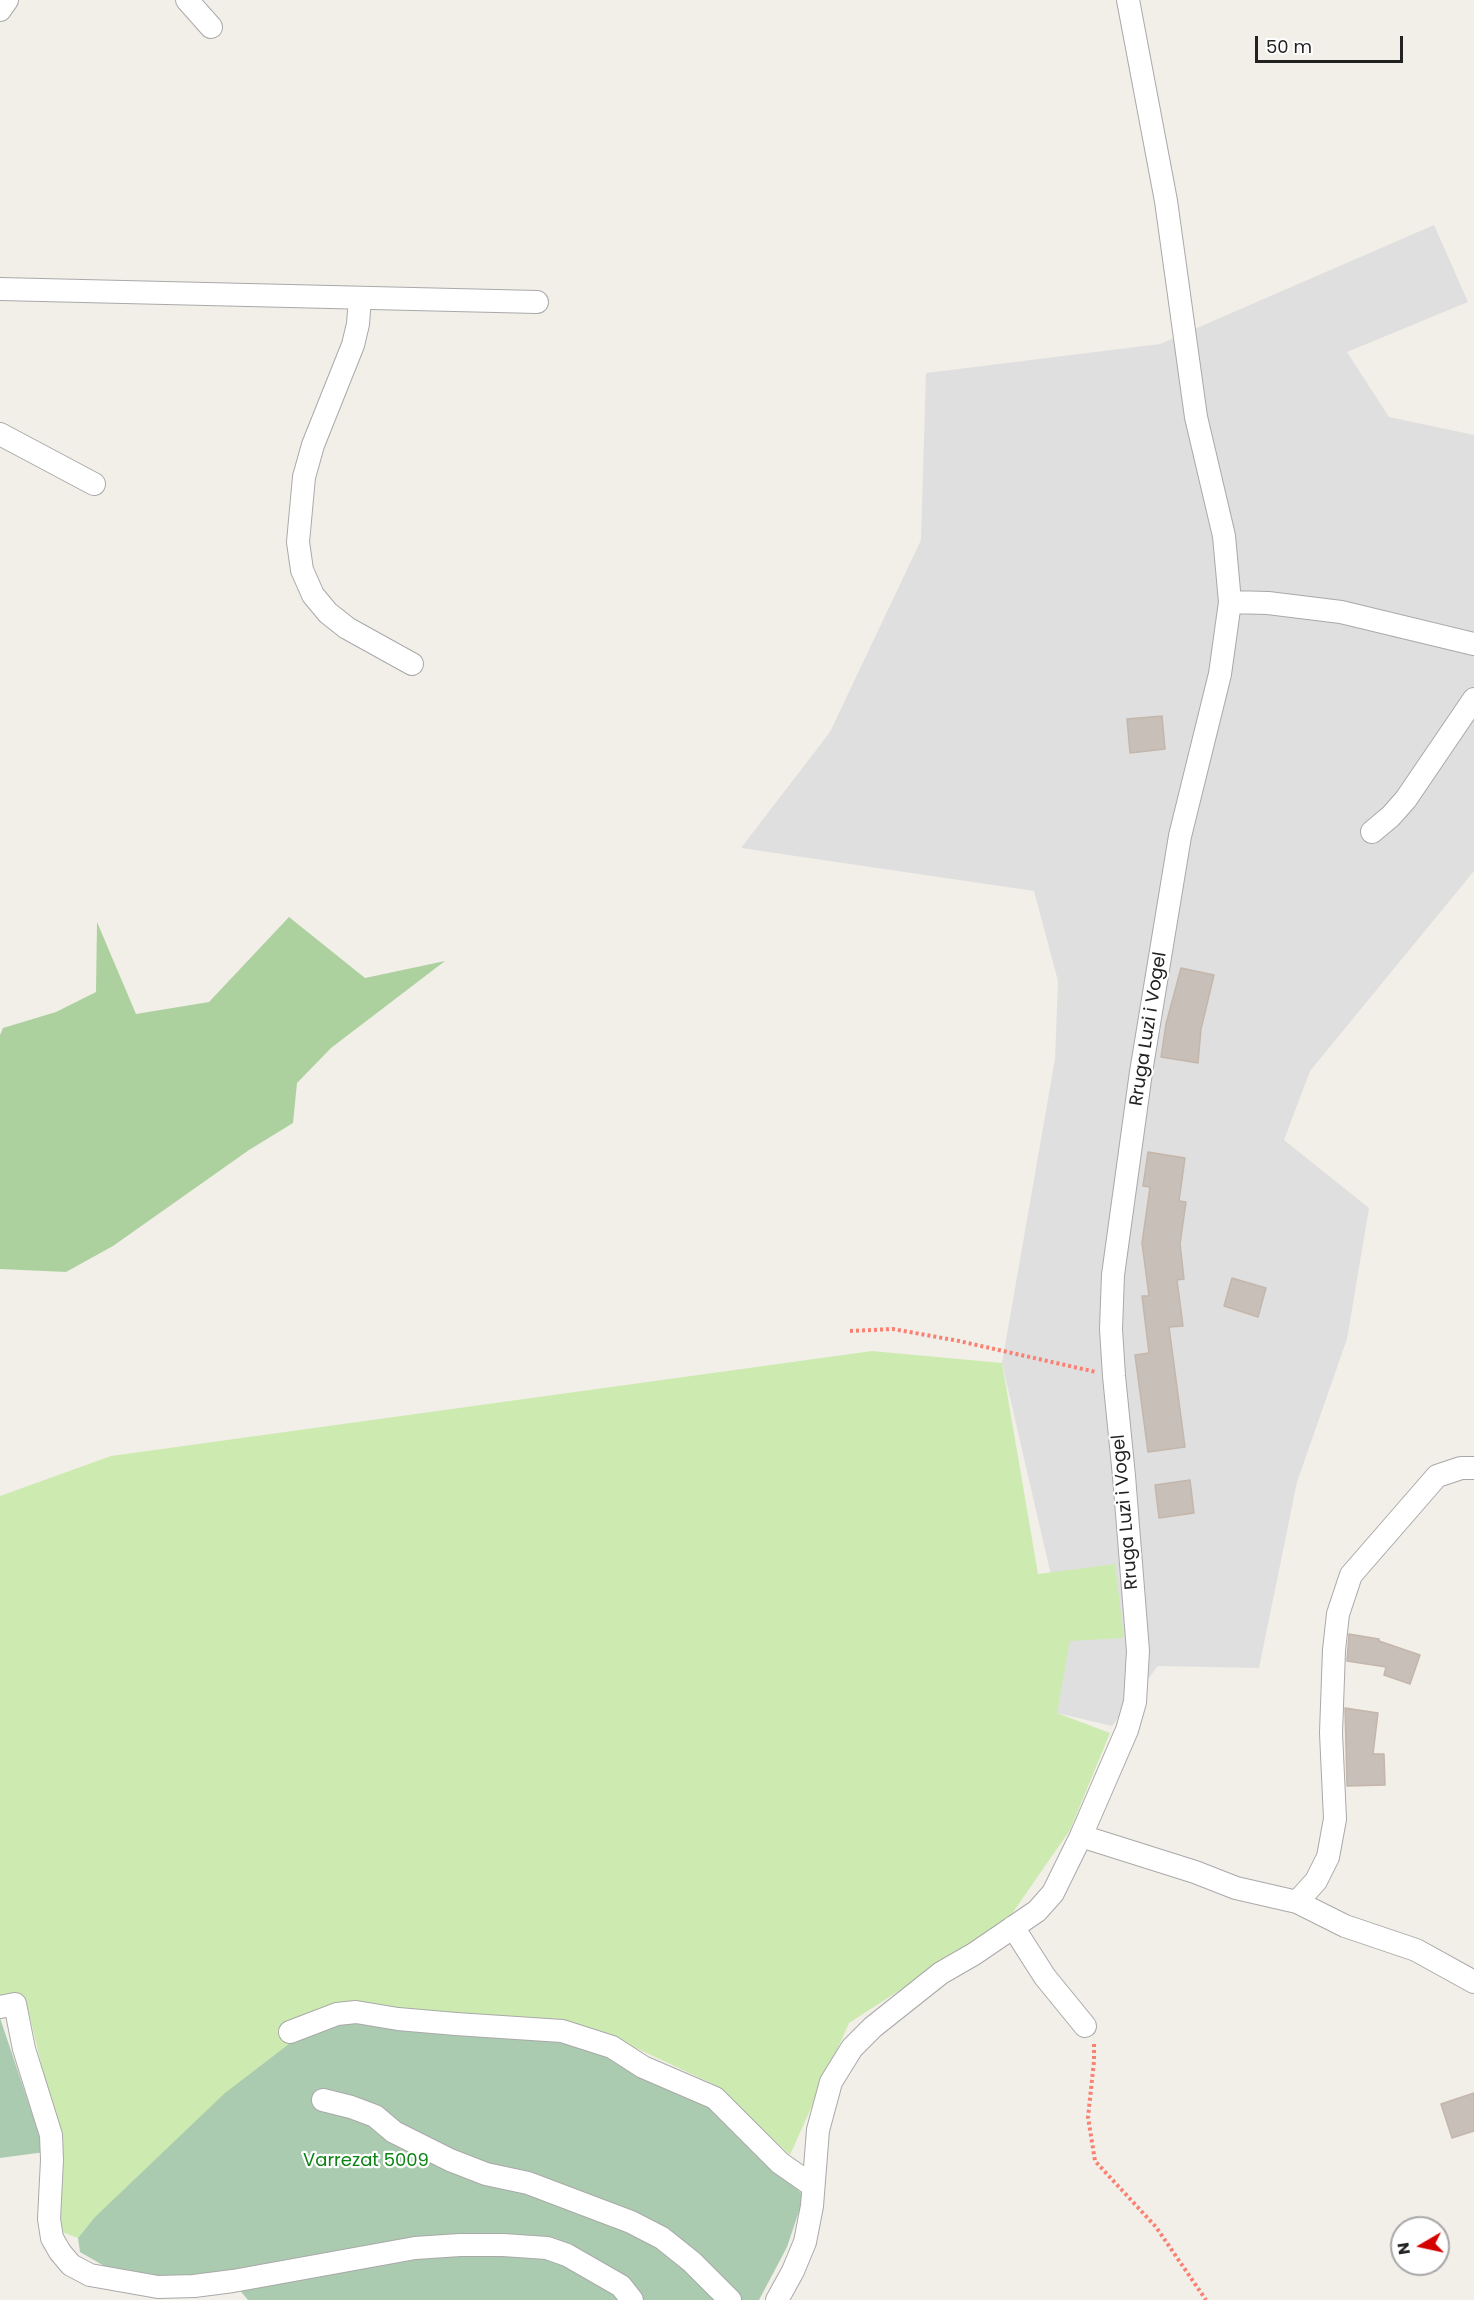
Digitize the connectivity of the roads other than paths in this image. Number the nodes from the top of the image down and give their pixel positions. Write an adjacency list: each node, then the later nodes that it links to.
1 (7, 0): 4 (street)
2 (188, 0): 5 (street)
3 (1128, 0): 11 (street, Rruga Luzi i Vogel)
4 (0, 10)
5 (211, 27)
6 (0, 289): 7 (street)
7 (360, 298): 8 (street); 13 (street)
8 (537, 302)
9 (0, 434): 10 (street)
10 (94, 484)
11 (1230, 602): 12 (street); 17 (street, Rruga Luzi i Vogel)
12 (1474, 644)
13 (412, 664)
14 (1474, 699): 15 (street)
15 (1372, 832)
16 (1474, 1468): 18 (street)
17 (1081, 1836): 18 (street); 19 (street, Rruga Luzi i Vogel)
18 (1297, 1902): 20 (street)
19 (1014, 1927): 22 (street); 25 (street, Rruga Luzi i Vogel)
20 (1474, 1982)
21 (0, 2007): 26 (street)
22 (1085, 2026)
23 (290, 2032): 25 (street)
24 (323, 2100): 27 (street)
25 (813, 2186): 28 (street, Rruga Luzi i Vogel)
26 (632, 2300)
27 (730, 2300)
28 (777, 2300)

